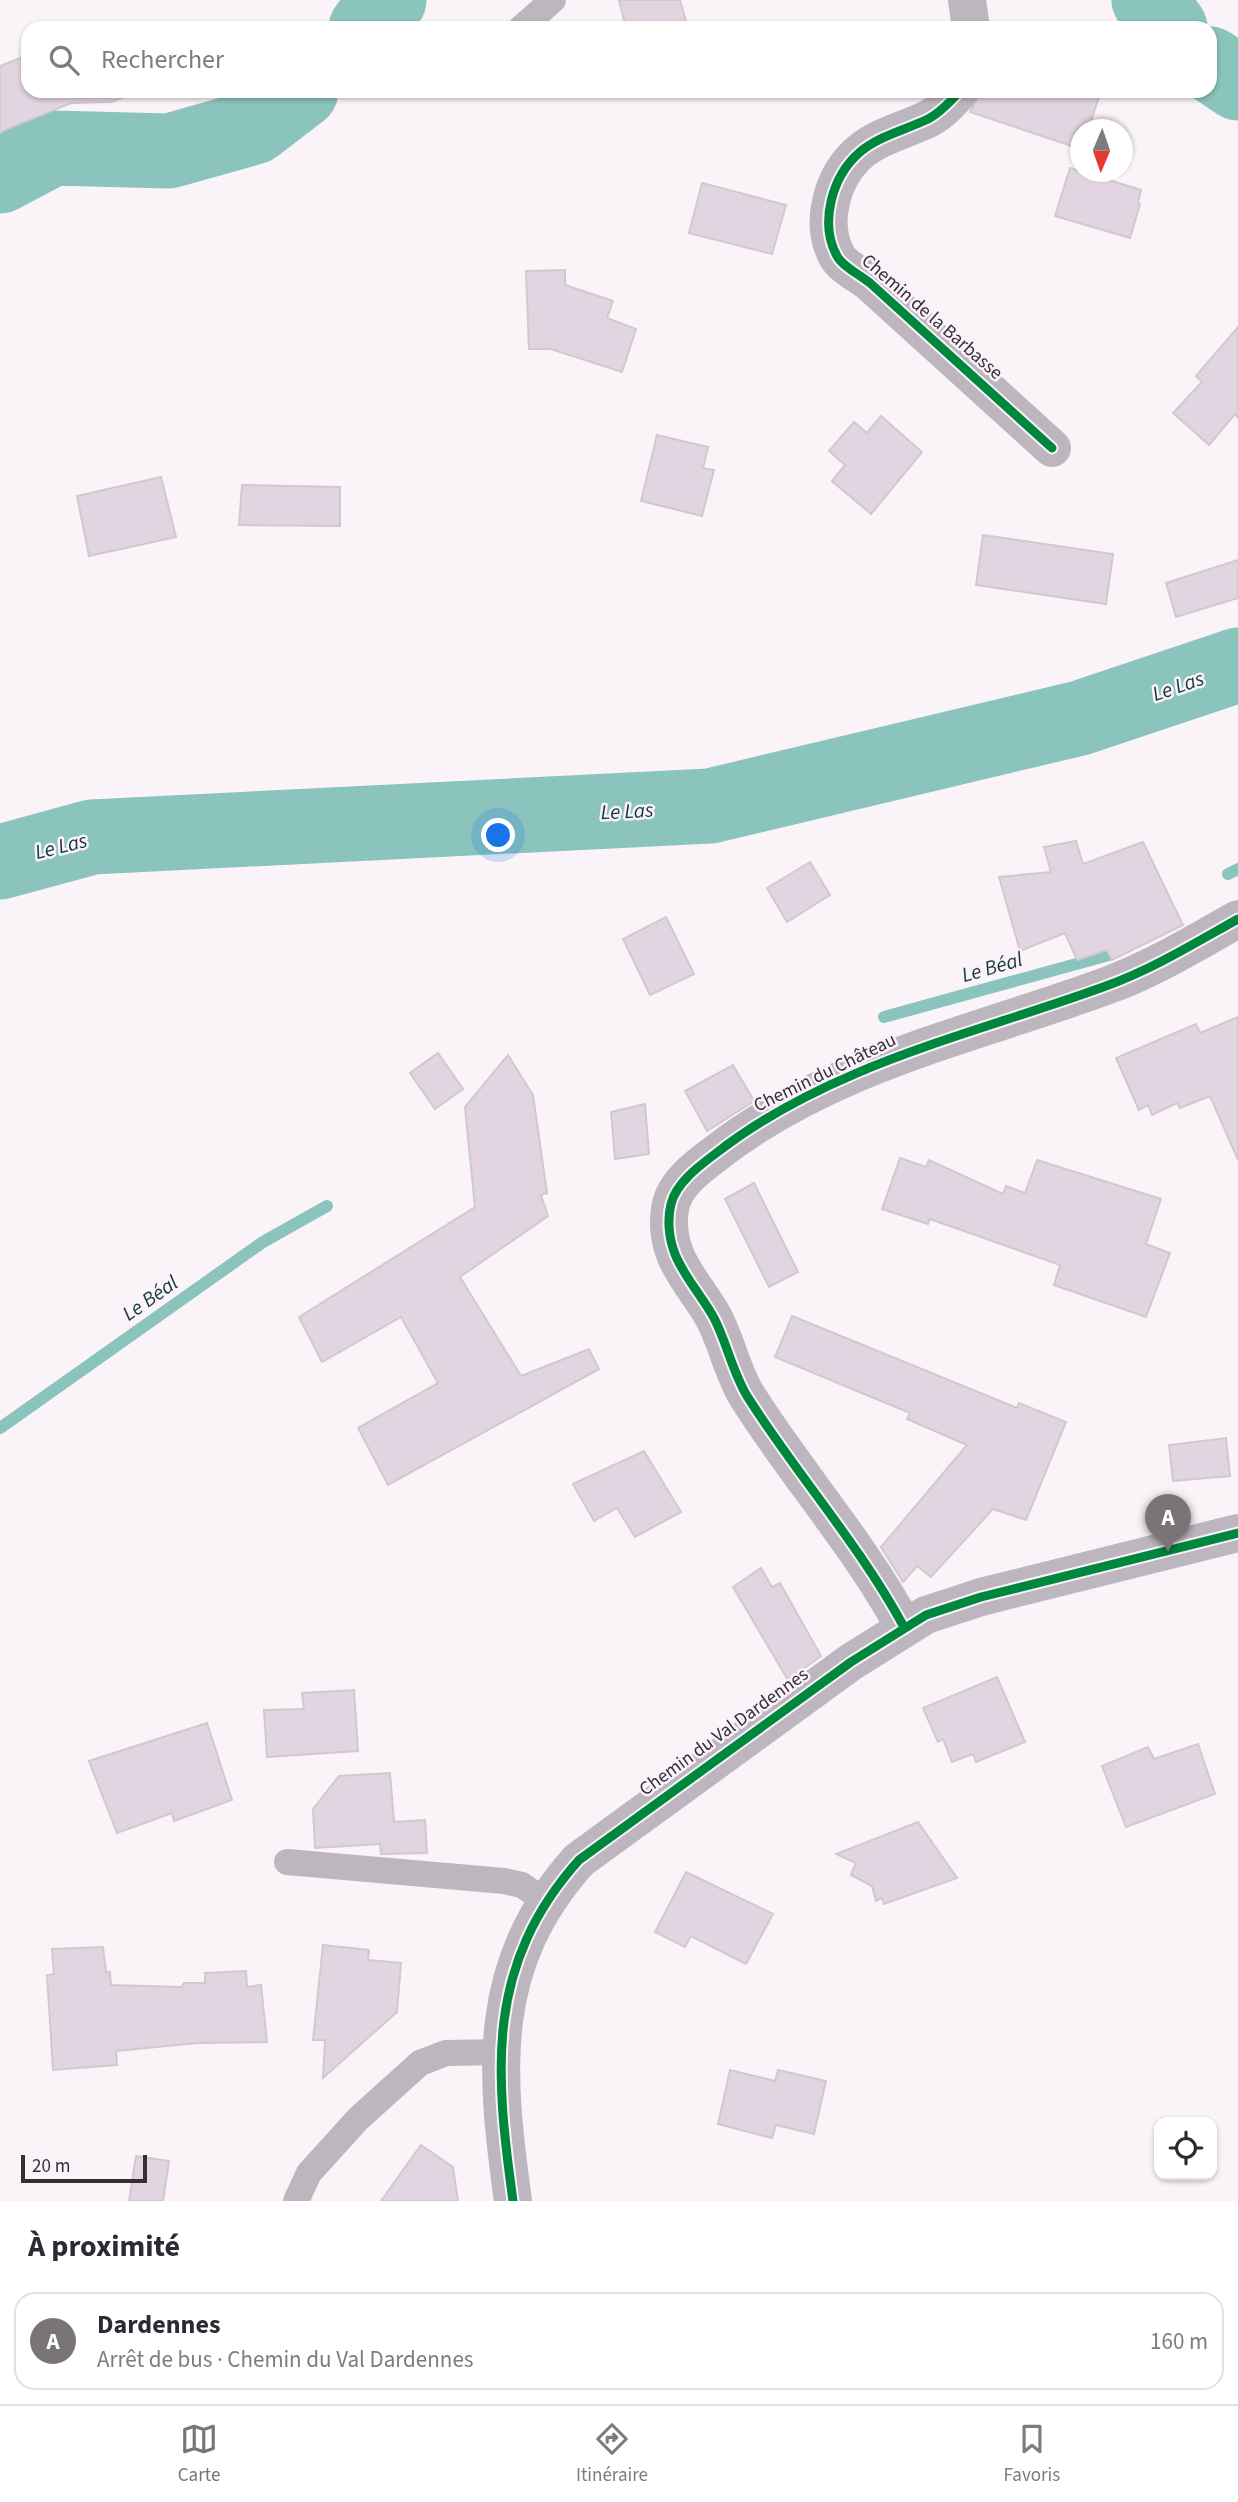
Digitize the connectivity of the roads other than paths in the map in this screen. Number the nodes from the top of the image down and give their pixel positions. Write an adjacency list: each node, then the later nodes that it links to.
1 (553, 0): 3 (lane)
2 (967, 0): 4 (street)
3 (529, 21)
4 (970, 21)
5 (952, 98): 6 (street, Chemin de la Barbasse)
6 (1052, 448)
7 (1238, 919): 9 (street, Chemin du Château)
8 (1238, 1533): 9 (street, Chemin du Val Dardennes)
9 (904, 1627): 11 (street, Chemin du Val Dardennes)
10 (287, 1862): 11 (lane)
11 (546, 1902): 12 (street, Chemin du Val Dardennes)
12 (500, 2052): 13 (lane); 14 (street, Chemin du Val Dardennes)
13 (296, 2201)
14 (513, 2201)

